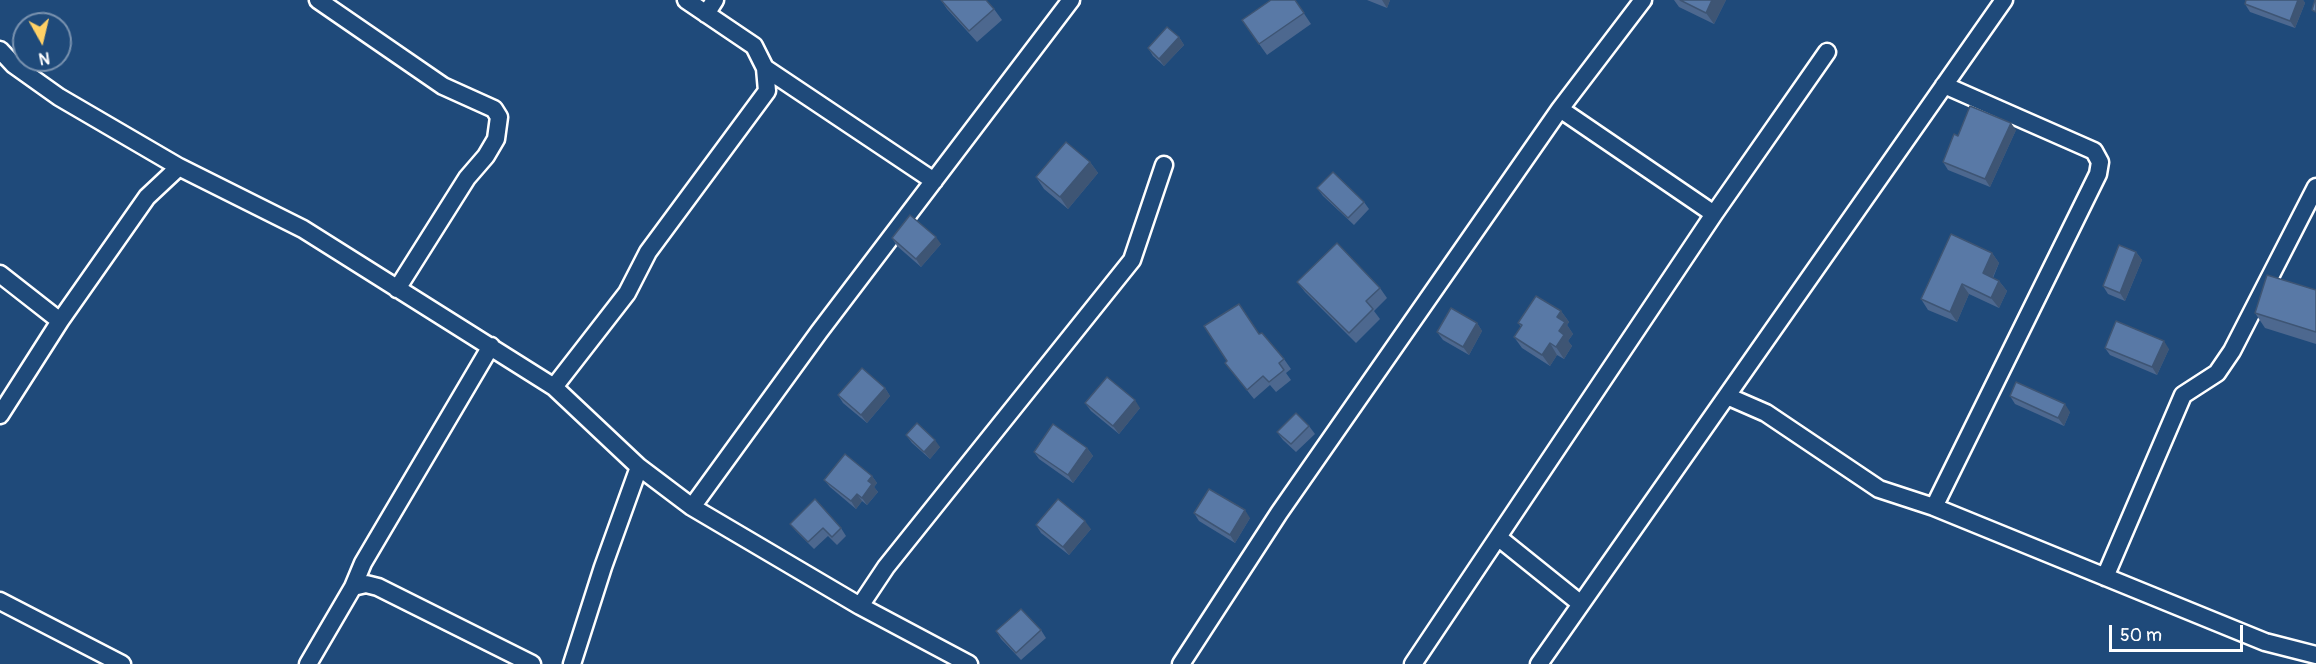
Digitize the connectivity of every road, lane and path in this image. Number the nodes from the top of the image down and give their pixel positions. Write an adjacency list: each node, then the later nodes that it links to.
1 (318, 0): 18 (street)
2 (686, 0): 6 (street)
3 (1071, 0): 14 (street)
4 (1642, 0): 11 (street)
5 (2004, 0): 10 (street)
6 (711, 7): 9 (street)
7 (0, 50): 13 (street)
8 (1827, 52): 16 (street)
9 (765, 68): 14 (street); 21 (street)
10 (1944, 85): 22 (street); 26 (street)
11 (1560, 109): 16 (street); 39 (street)
12 (1164, 165): 32 (street)
13 (179, 167): 18 (street); 19 (street)
14 (934, 181): 25 (street)
15 (2316, 187): 28 (street)
16 (1713, 214): 27 (street)
17 (0, 274): 19 (street)
18 (397, 289): 20 (street)
19 (60, 321): 23 (street)
20 (491, 346): 21 (street); 29 (street)
21 (554, 387): 24 (street)
22 (1727, 396): 26 (street); 31 (street)
23 (0, 415)
24 (639, 467): 25 (street); 37 (street)
25 (692, 507): 32 (street)
26 (1934, 507): 28 (street)
27 (1499, 538): 31 (street); 40 (street)
28 (2104, 577): 33 (street)
29 (353, 586): 35 (street); 36 (street)
30 (0, 601): 34 (street)
31 (1581, 604): 41 (street)
32 (860, 606): 38 (street)
33 (2316, 655)
34 (122, 664)
35 (308, 664)
36 (532, 664)
37 (573, 664)
38 (969, 664)
39 (1181, 664)
40 (1413, 664)
41 (1539, 664)

